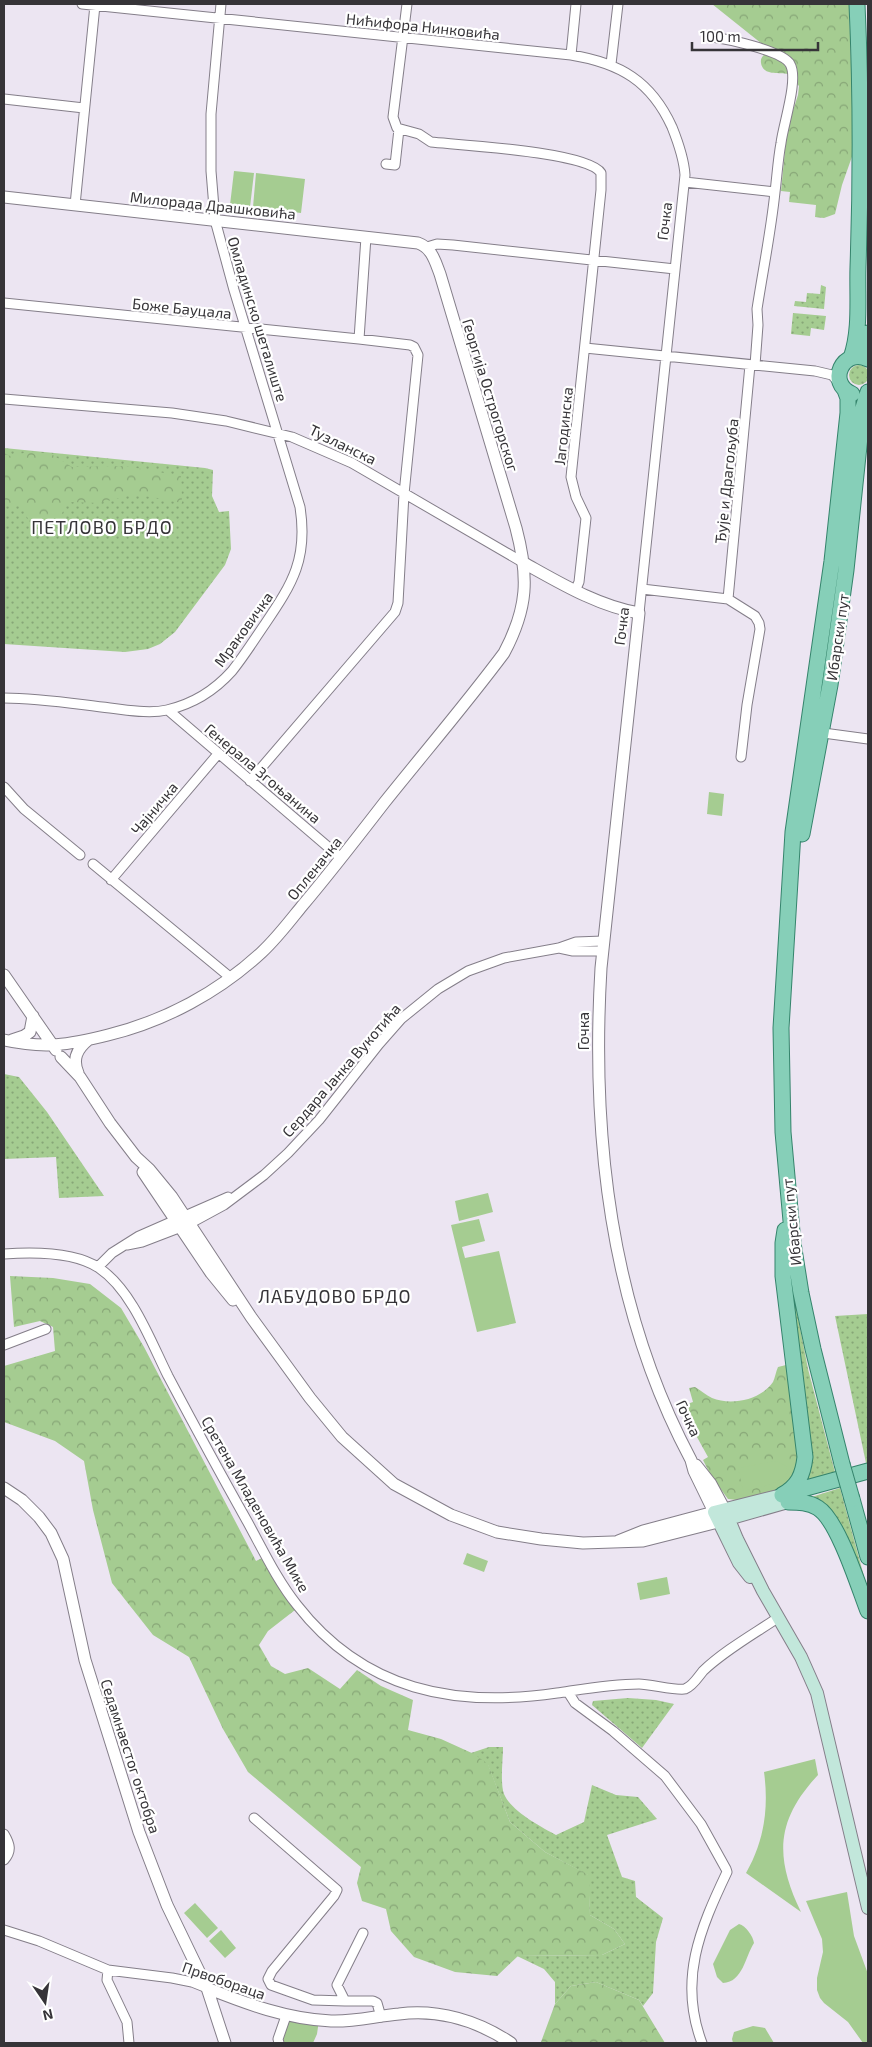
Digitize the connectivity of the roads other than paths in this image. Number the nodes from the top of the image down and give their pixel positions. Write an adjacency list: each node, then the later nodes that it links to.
1 (82, 4): 7 (street, Нићифора Нинковића)
2 (221, 4): 8 (street, Омладинско шеталиште)
3 (407, 4): 10 (street)
4 (576, 4): 11 (street)
5 (618, 4): 12 (street)
6 (857, 4): 34 (main road)
7 (94, 5): 8 (street, Нићифора Нинковића); 14 (street)
8 (219, 19): 10 (street, Нићифора Нинковића); 21 (street, Омладинско шеталиште)
9 (712, 37): 18 (street, Ђује и Драгољуба)
10 (402, 38): 11 (street, Нићифора Нинковића); 15 (street)
11 (572, 55): 12 (street, Нићифора Нинковића)
12 (611, 64): 17 (street, Гочка)
13 (4, 98): 14 (street)
14 (84, 108): 20 (street)
15 (398, 129): 16 (street); 24 (street, Јагодинска)
16 (394, 162)
17 (685, 182): 18 (street); 25 (street, Гочка)
18 (775, 192): 35 (street, Ђује и Драгољуба)
19 (4, 197): 20 (street, Милорада Драшковића)
20 (75, 204): 21 (street, Милорада Драшковића)
21 (215, 220): 22 (street, Милорада Драшковића); 27 (street, Омладинско шеталиште)
22 (366, 237): 23 (street, Милорада Драшковића); 29 (street)
23 (422, 245): 24 (street, Милорада Драшковића); 42 (street, Георгија Острогорског)
24 (593, 260): 25 (street, Милорада Драшковића); 30 (street, Јагодинска)
25 (675, 269): 32 (street, Гочка)
26 (4, 303): 27 (street, Боже Бауцала)
27 (246, 328): 29 (street, Боже Бауцала); 40 (street, Омладинско шеталиште)
28 (868, 332): 31 (main road)
29 (359, 339): 41 (street, Боже Бауцала)
30 (584, 348): 32 (street); 44 (street, Јагодинска)
31 (868, 351)
32 (666, 356): 35 (street); 43 (street, Гочка)
33 (868, 359): 34 (main road)
34 (847, 360): 36 (street); 37 (main road, Ибарски пут)
35 (753, 365): 36 (street); 45 (street, Ђује и Драгољуба)
36 (815, 371): 37 (street)
37 (843, 387): 38 (main road); 49 (main road, Ибарски пут)
38 (868, 392): 49 (main road, Ибарски пут)
39 (4, 399): 40 (street, Тузланска)
40 (278, 433): 41 (street, Тузланска); 48 (street, Мраковичка)
41 (404, 494): 42 (street, Тузланска); 53 (street)
42 (524, 564): 44 (street, Тузланска); 56 (street, Опленачка)
43 (642, 589): 45 (street, Гочка); 46 (street, Гочка)
44 (575, 591): 46 (street, Тузланска)
45 (728, 599): 52 (street, Гочка)
46 (639, 613): 59 (street, Гочка)
47 (4, 698): 48 (street, Мраковичка)
48 (168, 710): 51 (street, Генерала Згоњанина)
49 (814, 732): 50 (street); 69 (main road, Ибарски пут)
50 (868, 739)
51 (218, 754): 53 (street, Генерала Згоњанина); 58 (street, Чајничка)
52 (741, 757)
53 (250, 781): 56 (street, Генерала Згоњанина)
54 (4, 787): 55 (street)
55 (80, 855)
56 (341, 858): 61 (street, Опленачка)
57 (93, 864): 58 (street)
58 (112, 880): 61 (street)
59 (603, 946): 70 (street, Сердара Јанка Вукотића); 79 (street, Гочка)
60 (4, 975): 62 (street)
61 (231, 978): 63 (street, Опленачка)
62 (33, 1016): 64 (street); 65 (street)
63 (90, 1039): 65 (street, Опленачка); 67 (street)
64 (6, 1040): 65 (street, Опленачка)
65 (54, 1046): 66 (street)
66 (61, 1057): 67 (street); 68 (street)
67 (80, 1077): 68 (street)
68 (110, 1123): 70 (street)
69 (788, 1208): 78 (main road); 80 (main road, Ибарски пут, bridge)
70 (182, 1222): 72 (street, Сердара Јанка Вукотића); 79 (street)
71 (4, 1254): 72 (street, Сретена Младеновића Мике)
72 (98, 1267): 84 (street, Сретена Младеновића Мике)
73 (46, 1329): 74 (street)
74 (4, 1344)
75 (868, 1471): 78 (main road)
76 (868, 1478): 78 (main road)
77 (4, 1488): 92 (street, Седамнаестог октобра)
78 (785, 1499): 79 (main road); 82 (main road)
79 (721, 1516): 83 (main road)
80 (865, 1543): 81 (main road, Ибарски пут)
81 (868, 1556)
82 (868, 1612)
83 (779, 1617): 84 (street, Сретена Младеновића Мике); 88 (main road)
84 (568, 1692): 100 (street)
85 (254, 1818): 93 (street, Првобораца)
86 (4, 1834): 87 (street)
87 (4, 1860)
88 (868, 1908)
89 (4, 1930): 91 (street, Првобораца)
90 (363, 1933): 93 (street)
91 (108, 1970): 92 (street, Првобораца); 96 (street)
92 (207, 1988): 94 (street, Првобораца); 97 (street, Седамнаестог октобра)
93 (345, 2000): 95 (street, Првобораца)
94 (286, 2016): 95 (street, Првобораца); 98 (street)
95 (381, 2017): 99 (street, Првобораца)
96 (129, 2043)
97 (225, 2043)
98 (279, 2043)
99 (511, 2043)
100 (702, 2043)

